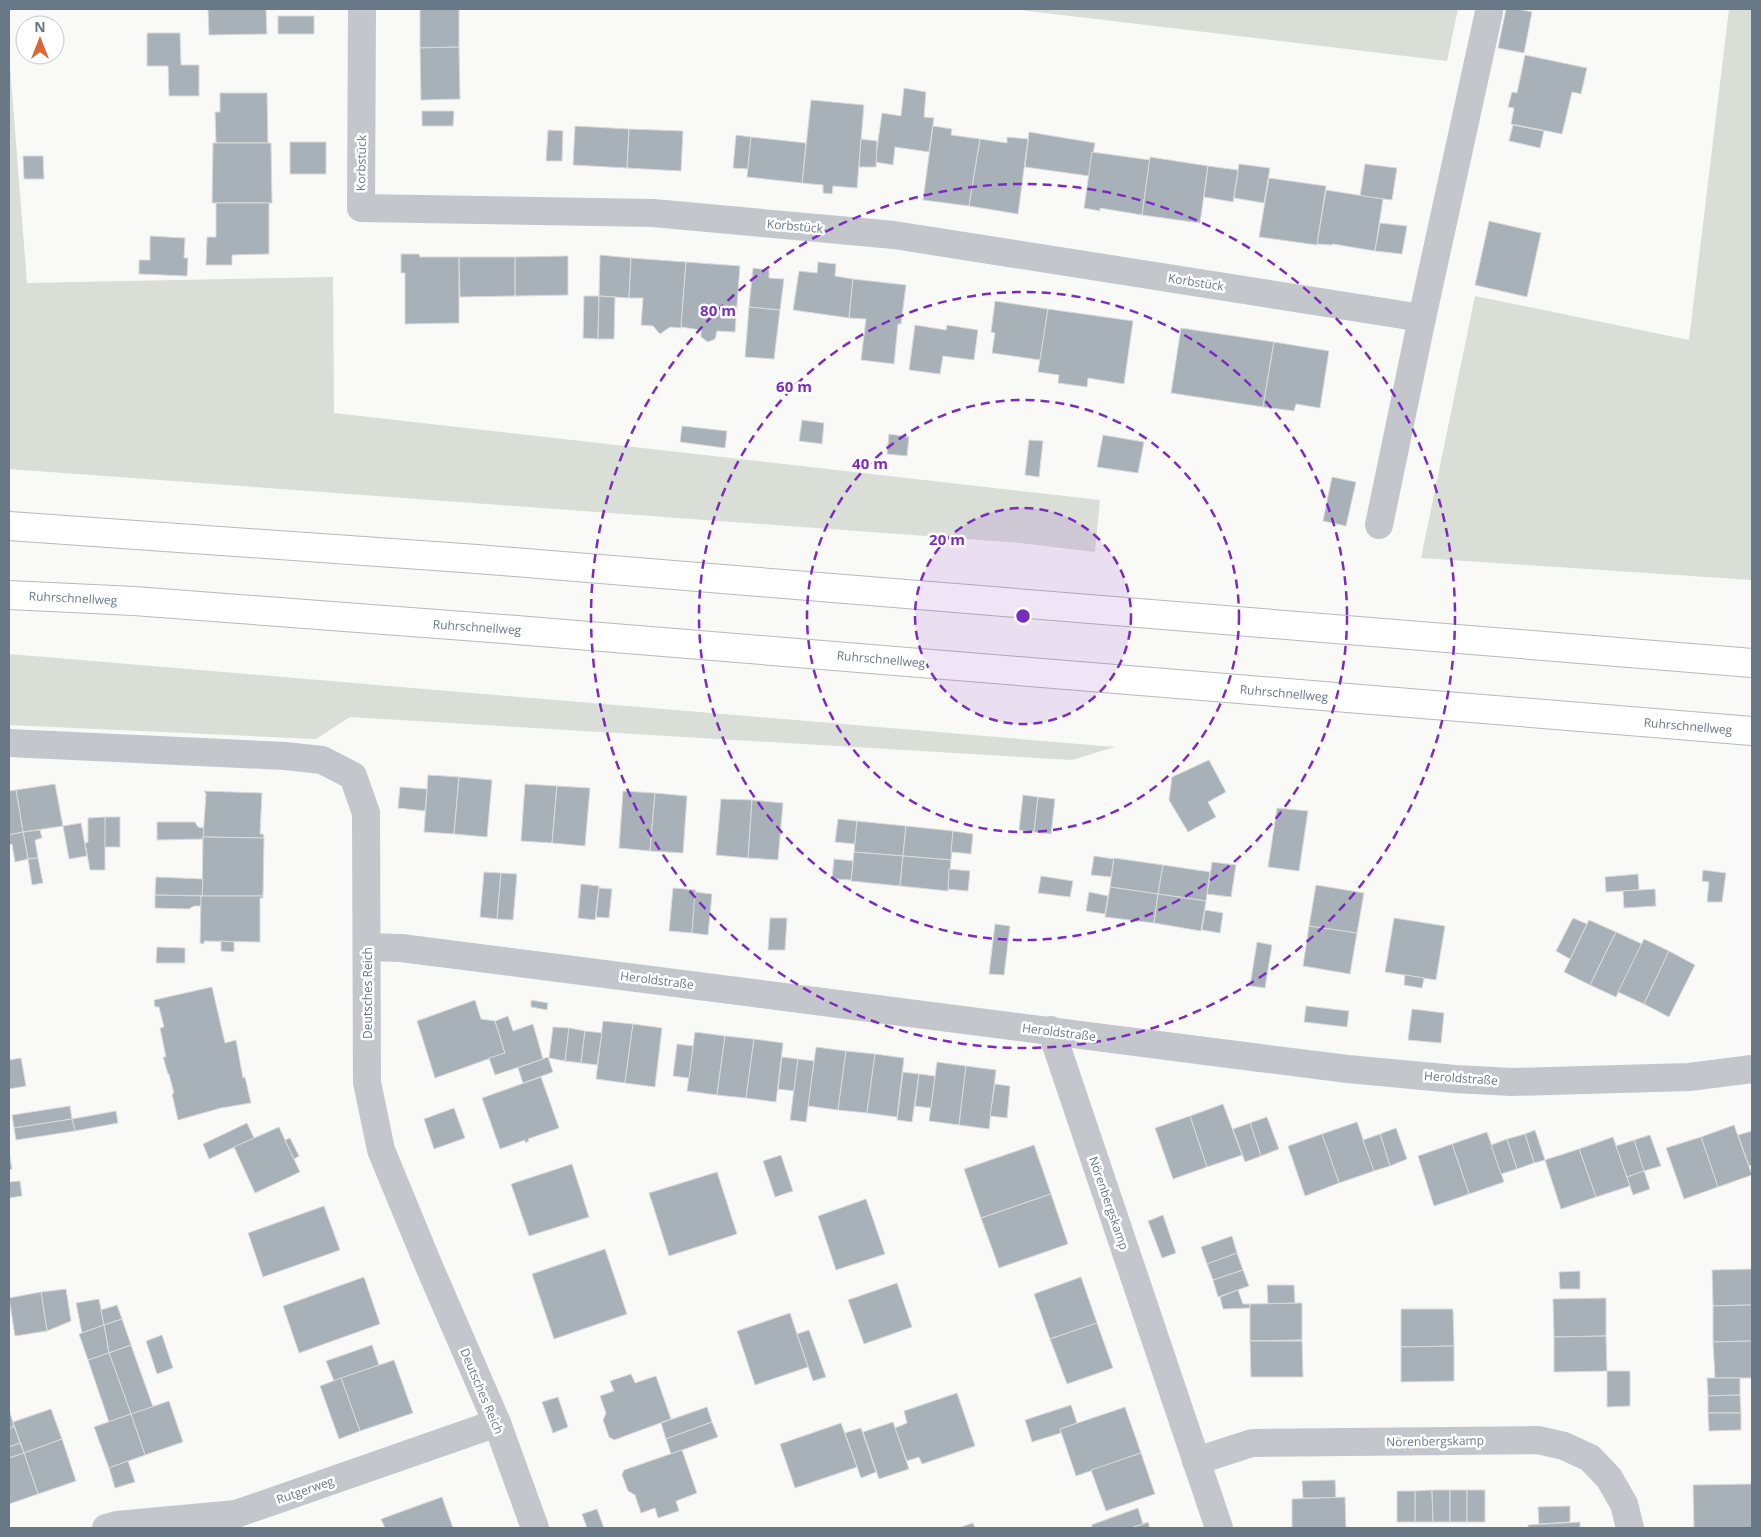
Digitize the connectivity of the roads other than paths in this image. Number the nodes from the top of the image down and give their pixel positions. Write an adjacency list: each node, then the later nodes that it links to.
1 (362, 9): 3 (street, Korbstück)
2 (1489, 12): 3 (street)
3 (1422, 318): 4 (street)
4 (1379, 525)
5 (9, 526): 7 (highway)
6 (9, 594): 8 (highway, Ruhrschnellweg)
7 (1752, 663)
8 (1752, 731)
9 (9, 743): 10 (street, Deutsches Reich)
10 (367, 947): 11 (street, Heroldstraße); 13 (street, Deutsches Reich)
11 (1051, 1030): 12 (street, Heroldstraße); 14 (street, Nörenbergskamp)
12 (1752, 1069)
13 (497, 1423): 15 (street, Rutgerweg); 16 (street, Deutsches Reich)
14 (1196, 1461): 17 (street, Nörenbergskamp); 18 (street, Nörenbergskamp)
15 (106, 1528)
16 (534, 1528)
17 (1219, 1528)
18 (1630, 1528)

